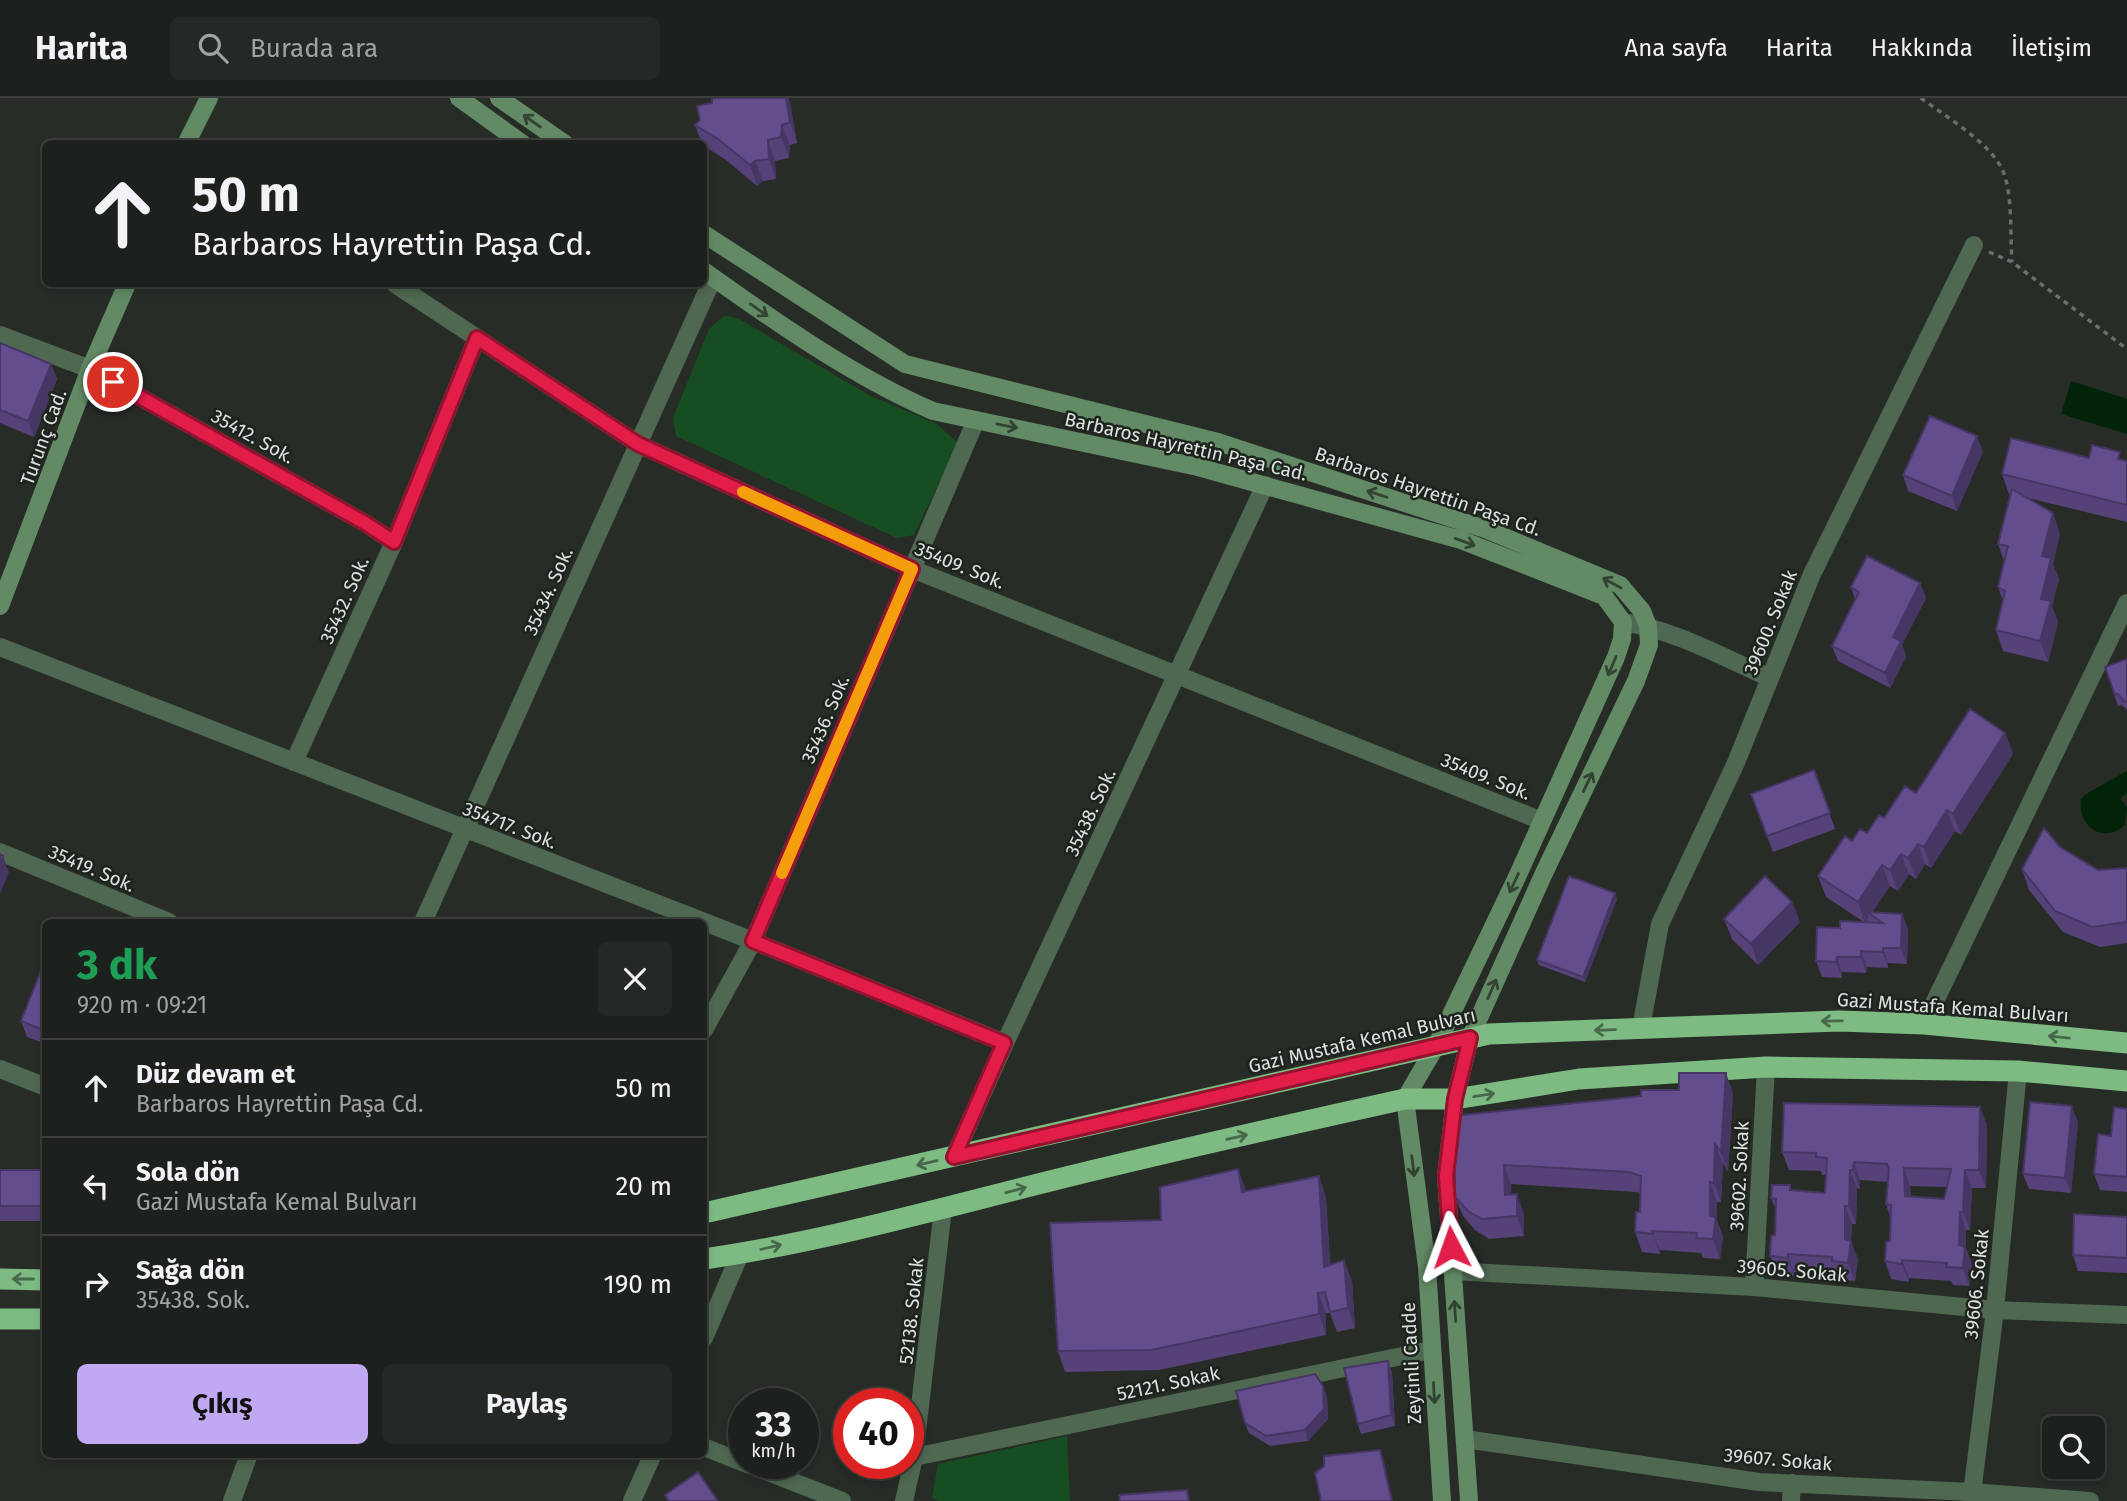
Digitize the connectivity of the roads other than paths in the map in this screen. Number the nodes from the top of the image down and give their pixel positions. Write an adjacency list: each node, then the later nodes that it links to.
1 (209, 98): 4 (street)
2 (459, 98): 5 (street)
3 (499, 98): 6 (street, one-way to 3)
4 (188, 140)
5 (517, 140)
6 (559, 140)
7 (707, 236): 24 (street, Barbaros Hayrettin Paşa Cd., one-way to 7)
8 (1974, 245): 27 (street, 39600. Sokak)
9 (708, 274): 16 (street, Barbaros Hayrettin Paşa Cad., one-way to 16)
10 (126, 287): 15 (street, Turunç Cad.)
11 (400, 287): 14 (street, 35409. Sok.)
12 (703, 287): 17 (street, 35434. Sok.)
13 (0, 335): 15 (street, 35412. Sok.)
14 (477, 338): 17 (street, 35409. Sok.); 19 (street, 35432. Sok.)
15 (90, 369): 19 (street, 35412. Sok.); 22 (street, Turunç Cad.)
16 (976, 420): 18 (street, Barbaros Hayrettin Paşa Cad., one-way to 18); 20 (street, 35436. Sok.)
17 (638, 444): 20 (street, 35409. Sok.); 30 (street, 35434. Sok.)
18 (1265, 485): 23 (street, Barbaros Hayrettin Paşa Cad., one-way to 23); 26 (street, 35438. Sok.)
19 (394, 542): 28 (street, 35432. Sok.)
20 (912, 569): 26 (street, 35409. Sok.); 36 (street, 35436. Sok.)
21 (2127, 603): 37 (street)
22 (0, 606)
23 (1623, 622): 24 (street); 29 (street, one-way to 29)
24 (1648, 626): 27 (street); 40 (street, one-way to 24)
25 (0, 647): 28 (street, 354717. Sok.)
26 (1177, 674): 29 (street, 35409. Sok.); 41 (street, 35438. Sok.)
27 (1770, 678): 39 (street, 39600. Sokak)
28 (294, 762): 30 (street, 354717. Sok.)
29 (1542, 821): 43 (street, one-way to 43)
30 (464, 830): 33 (street, 35434. Sok.); 34 (street, 354717. Sok.)
31 (0, 852): 32 (street, 35419. Sok.)
32 (162, 919)
33 (424, 919)
34 (696, 919)
35 (707, 923): 36 (street, 354717. Sok.)
36 (753, 941): 38 (street, 35436. Sok.); 41 (street, 354717. Sok.)
37 (1924, 1024): 39 (highway, Gazi Mustafa Kemal Bulvarı, one-way to 39); 42 (highway, Gazi Mustafa Kemal Bulvarı, one-way to 37)
38 (707, 1025)
39 (1642, 1028): 40 (highway, Gazi Mustafa Kemal Bulvarı, one-way to 40)
40 (1470, 1038): 43 (highway, Gazi Mustafa Kemal Bulvarı); 50 (street)
41 (1004, 1043): 51 (street, 35438. Sok.)
42 (2127, 1043)
43 (1436, 1046): 49 (street); 51 (highway, Gazi Mustafa Kemal Bulvarı)
44 (1766, 1067): 46 (highway); 50 (highway, one-way to 44); 59 (street, 39602. Sokak)
45 (0, 1069): 48 (street)
46 (2018, 1071): 47 (highway); 60 (street, 39606. Sokak)
47 (2127, 1081)
48 (42, 1085)
49 (1405, 1099): 50 (highway); 52 (highway, one-way to 49); 65 (street, Zeytinli Cadde, one-way to 65)
50 (1455, 1099): 56 (street)
51 (954, 1157): 53 (highway, Gazi Mustafa Kemal Bulvarı, one-way to 53)
52 (943, 1209): 54 (highway, one-way to 52); 66 (street, 52138. Sokak)
53 (707, 1212)
54 (740, 1254): 55 (highway); 64 (street)
55 (707, 1259)
56 (1452, 1271): 59 (street, 39605. Sokak); 67 (street, one-way to 56)
57 (0, 1279): 58 (highway, one-way to 57)
58 (42, 1280)
59 (1754, 1287): 60 (street, 39605. Sokak)
60 (1995, 1310): 61 (street, 39605. Sokak); 76 (street, 39606. Sokak)
61 (2127, 1315)
62 (0, 1319): 63 (highway)
63 (42, 1319)
64 (707, 1331)
65 (1431, 1350): 69 (street, 52121. Sokak); 81 (street, Zeytinli Cadde, one-way to 81)
66 (922, 1388)
67 (1465, 1439): 75 (street, 39607. Sokak); 82 (street)
68 (707, 1448): 70 (street)
69 (924, 1456)
70 (728, 1457)
71 (248, 1458): 77 (street)
72 (651, 1458): 78 (street)
73 (785, 1479): 79 (street)
74 (909, 1479): 80 (street, 52138. Sokak)
75 (1792, 1492): 76 (street, 39607. Sokak)
76 (1971, 1496): 83 (street, 39607. Sokak)
77 (232, 1501)
78 (632, 1501)
79 (842, 1501)
80 (904, 1501)
81 (1442, 1501)
82 (1469, 1501)
83 (2090, 1501)

